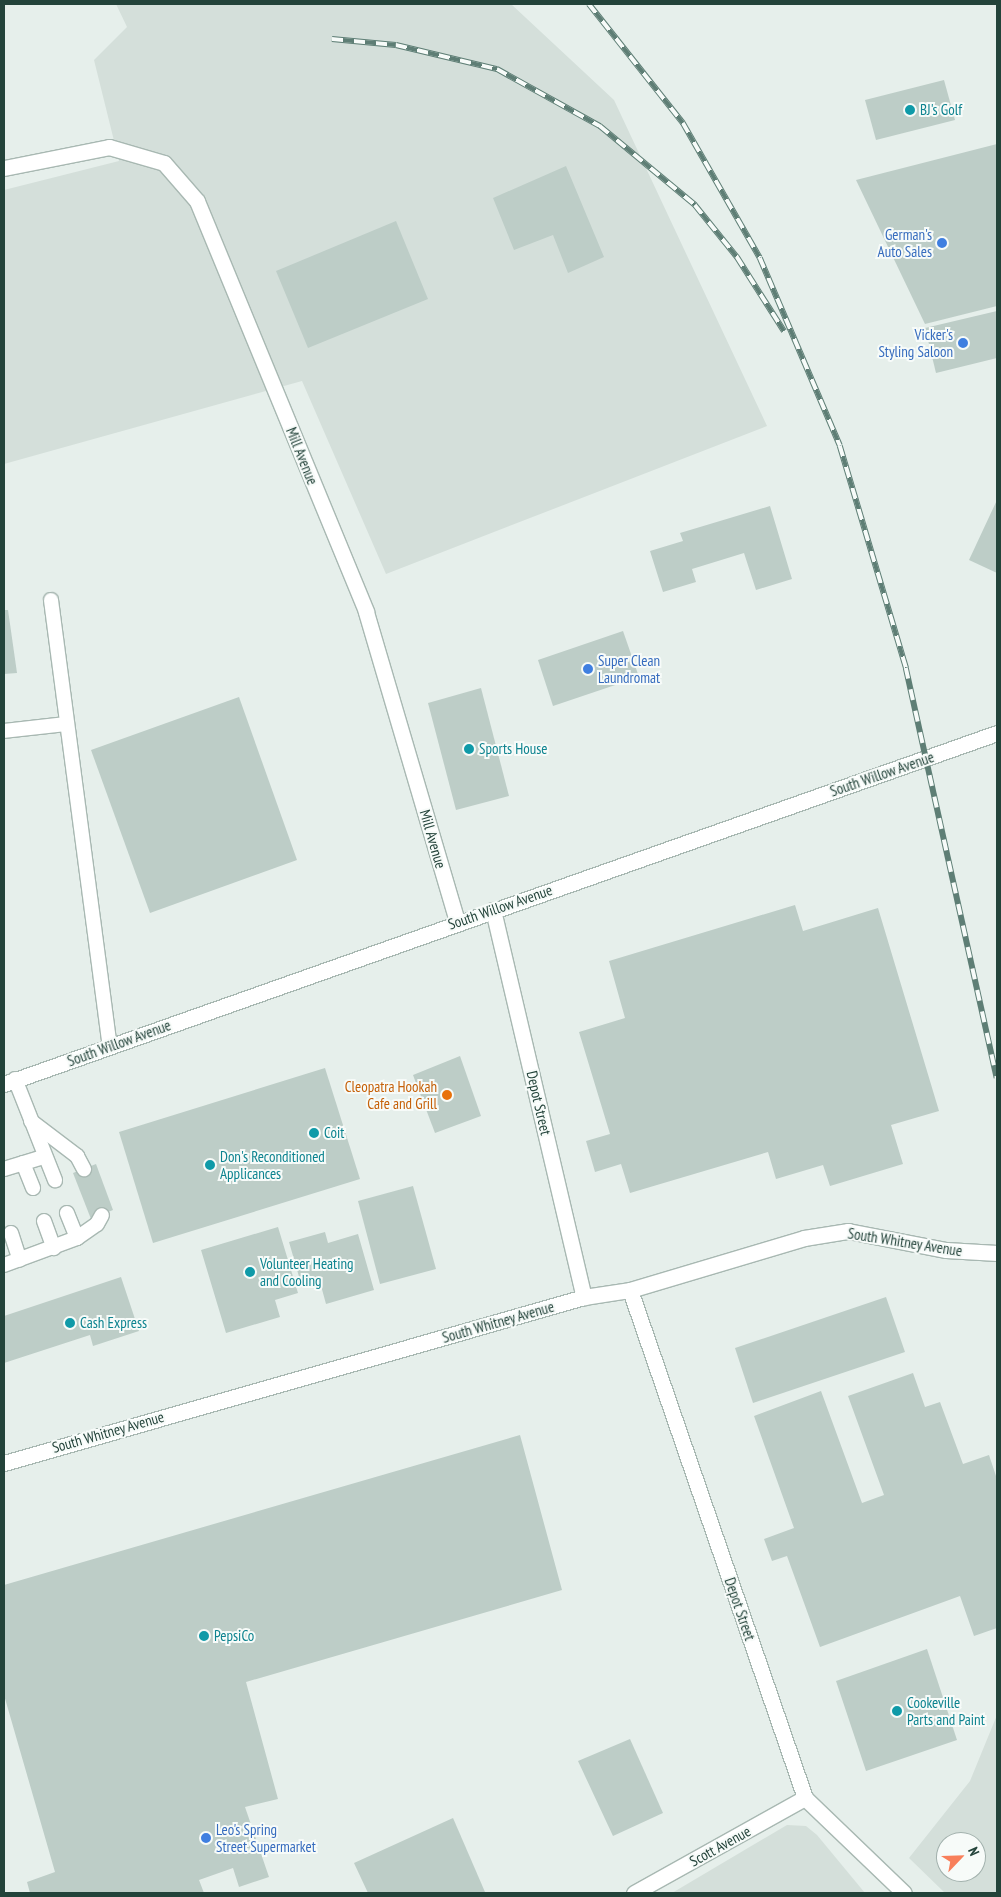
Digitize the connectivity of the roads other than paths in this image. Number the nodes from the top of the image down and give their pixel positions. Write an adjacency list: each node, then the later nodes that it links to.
1 (4, 168): 7 (street, Mill Avenue)
2 (51, 600): 3 (lane)
3 (66, 724): 4 (lane); 8 (lane)
4 (4, 731)
5 (997, 734): 6 (street, South Willow Avenue)
6 (493, 910): 7 (street, South Willow Avenue); 27 (street, Depot Street)
7 (457, 921): 8 (street, South Willow Avenue)
8 (110, 1046): 9 (street, South Willow Avenue)
9 (9, 1082): 10 (lane)
10 (31, 1122): 11 (lane); 14 (lane)
11 (43, 1157): 12 (lane); 15 (lane)
12 (23, 1163): 13 (lane); 16 (lane)
13 (4, 1169)
14 (84, 1169)
15 (56, 1180)
16 (32, 1188)
17 (67, 1213): 21 (lane)
18 (102, 1215): 21 (lane)
19 (44, 1221): 22 (lane)
20 (11, 1233): 24 (lane)
21 (77, 1238): 22 (lane)
22 (54, 1248): 24 (lane)
23 (997, 1253): 26 (street, South Whitney Avenue)
24 (20, 1260): 25 (lane)
25 (4, 1266)
26 (630, 1290): 27 (street, South Whitney Avenue); 29 (street, Depot Street)
27 (584, 1297): 28 (street, South Whitney Avenue)
28 (4, 1463)
29 (805, 1798): 30 (street, Scott Avenue); 31 (street, Depot Street)
30 (634, 1893)
31 (904, 1893)

